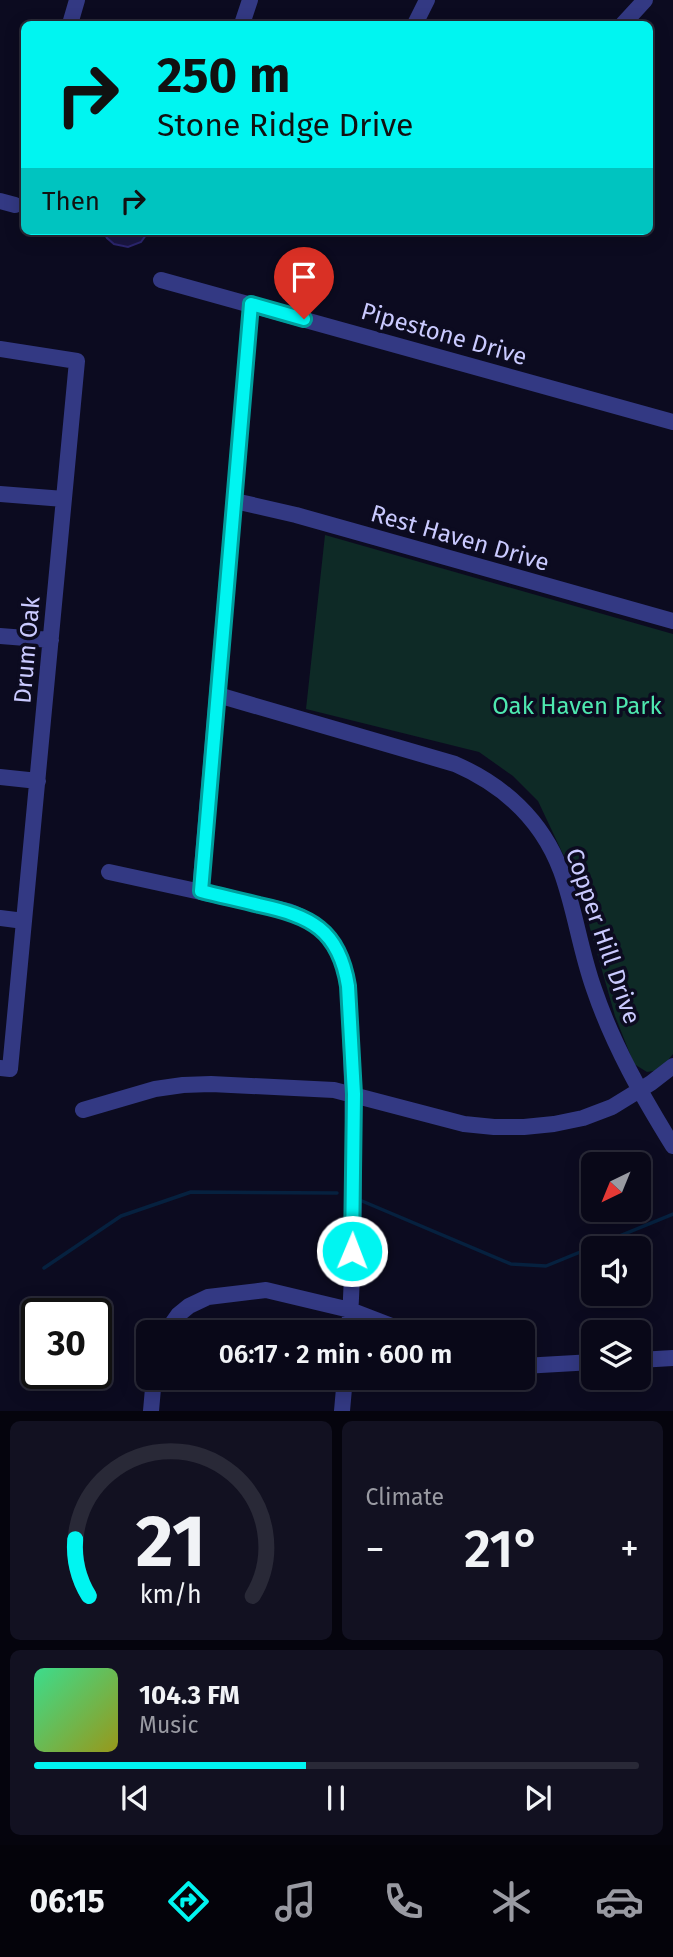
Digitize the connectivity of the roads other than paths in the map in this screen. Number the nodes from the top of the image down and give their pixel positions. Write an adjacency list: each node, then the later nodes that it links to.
1 (77, 0): 5 (street)
2 (250, 0): 6 (street)
3 (427, 0): 7 (street)
4 (645, 0): 8 (street)
5 (72, 21)
6 (243, 21)
7 (416, 21)
8 (626, 21)
9 (161, 280): 10 (street, Pipestone Drive)
10 (251, 304): 12 (street, Pipestone Drive); 15 (street)
11 (0, 349): 14 (street, Drum Oak)
12 (673, 422)
13 (0, 494): 14 (street)
14 (64, 499): 18 (street, Drum Oak)
15 (235, 501): 16 (street, Rest Haven Drive); 19 (street)
16 (673, 621)
17 (0, 636): 18 (street)
18 (51, 640): 21 (street, Drum Oak)
19 (218, 695): 23 (street); 28 (street, Copper Hill Drive)
20 (0, 777): 21 (street)
21 (38, 781): 25 (street, Drum Oak)
22 (110, 872): 23 (street)
23 (201, 891): 29 (street)
24 (0, 918): 25 (street)
25 (24, 921): 27 (street, Drum Oak)
26 (673, 1066): 28 (street)
27 (5, 1068)
28 (639, 1090): 29 (street); 31 (street, Copper Hill Drive)
29 (354, 1094): 30 (street); 32 (street)
30 (83, 1110)
31 (673, 1146)
32 (351, 1310): 33 (street); 34 (street); 35 (street)
33 (174, 1320)
34 (350, 1320)
35 (376, 1320)
36 (673, 1357): 37 (street)
37 (651, 1359)
38 (581, 1363): 39 (street)
39 (535, 1366)
40 (153, 1390): 42 (street)
41 (344, 1390): 43 (street)
42 (151, 1411)
43 (342, 1411)

